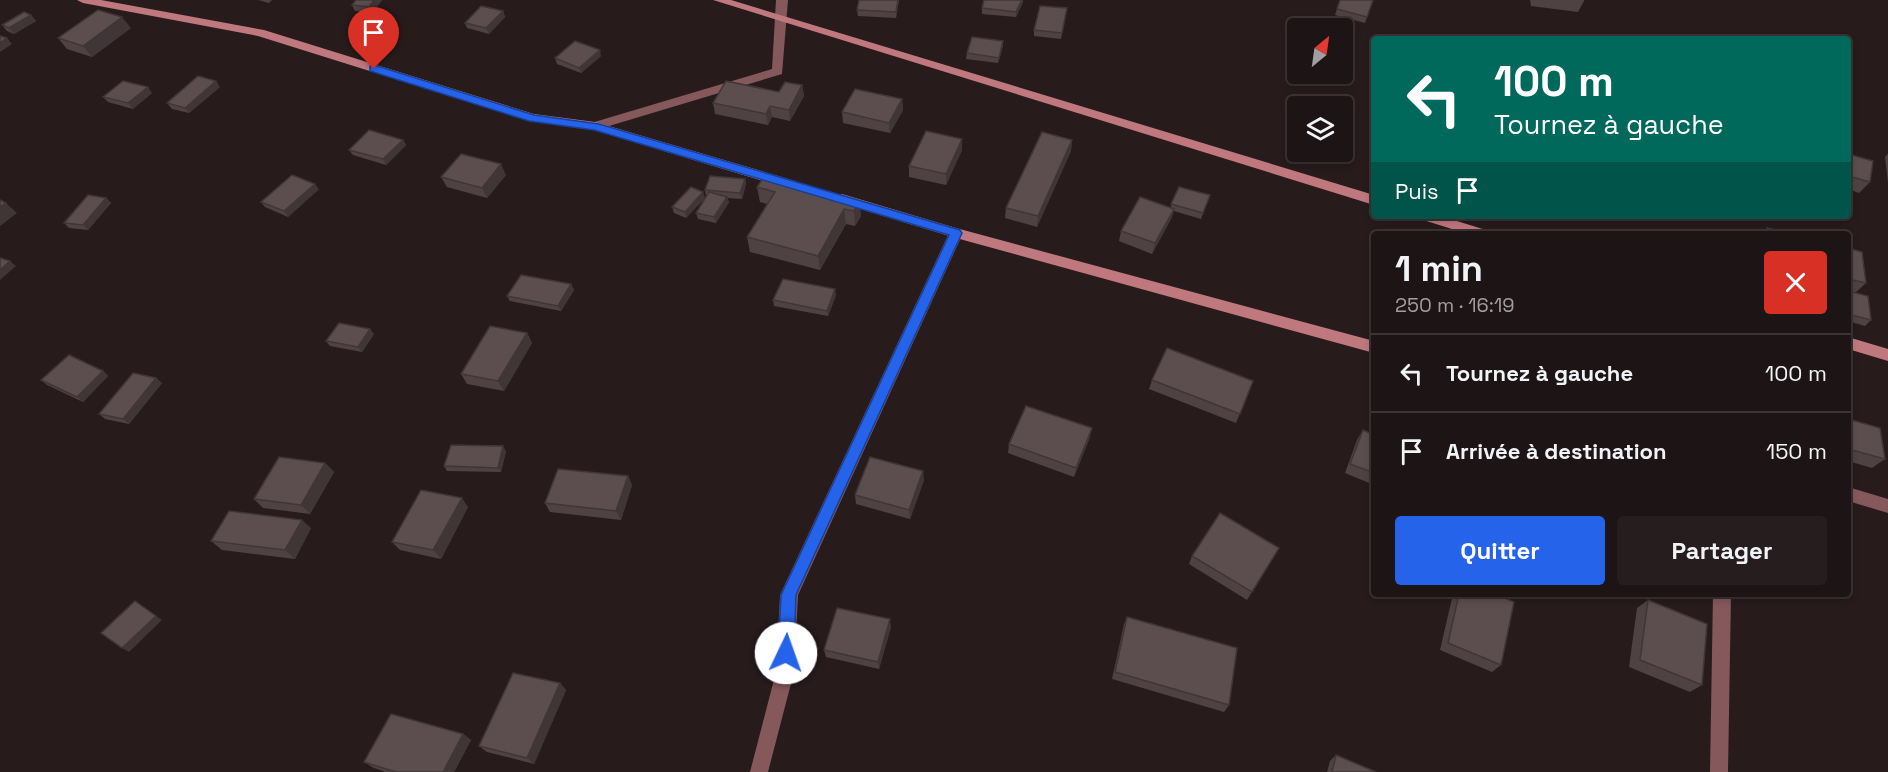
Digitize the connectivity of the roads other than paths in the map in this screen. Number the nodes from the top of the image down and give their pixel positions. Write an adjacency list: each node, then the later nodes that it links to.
1 (83, 0): 5 (street)
2 (719, 0): 4 (street)
3 (782, 0): 4 (street)
4 (780, 18): 5 (street); 8 (street)
5 (595, 126): 6 (street)
6 (798, 186)
7 (832, 196): 11 (street)
8 (1371, 199)
9 (1432, 219): 10 (street)
10 (1458, 230)
11 (956, 233): 13 (street); 18 (street)
12 (1851, 344): 14 (street)
13 (1371, 346)
14 (1888, 354)
15 (1851, 495): 16 (street)
16 (1888, 506)
17 (1722, 597): 19 (street)
18 (759, 772)
19 (1719, 772)

